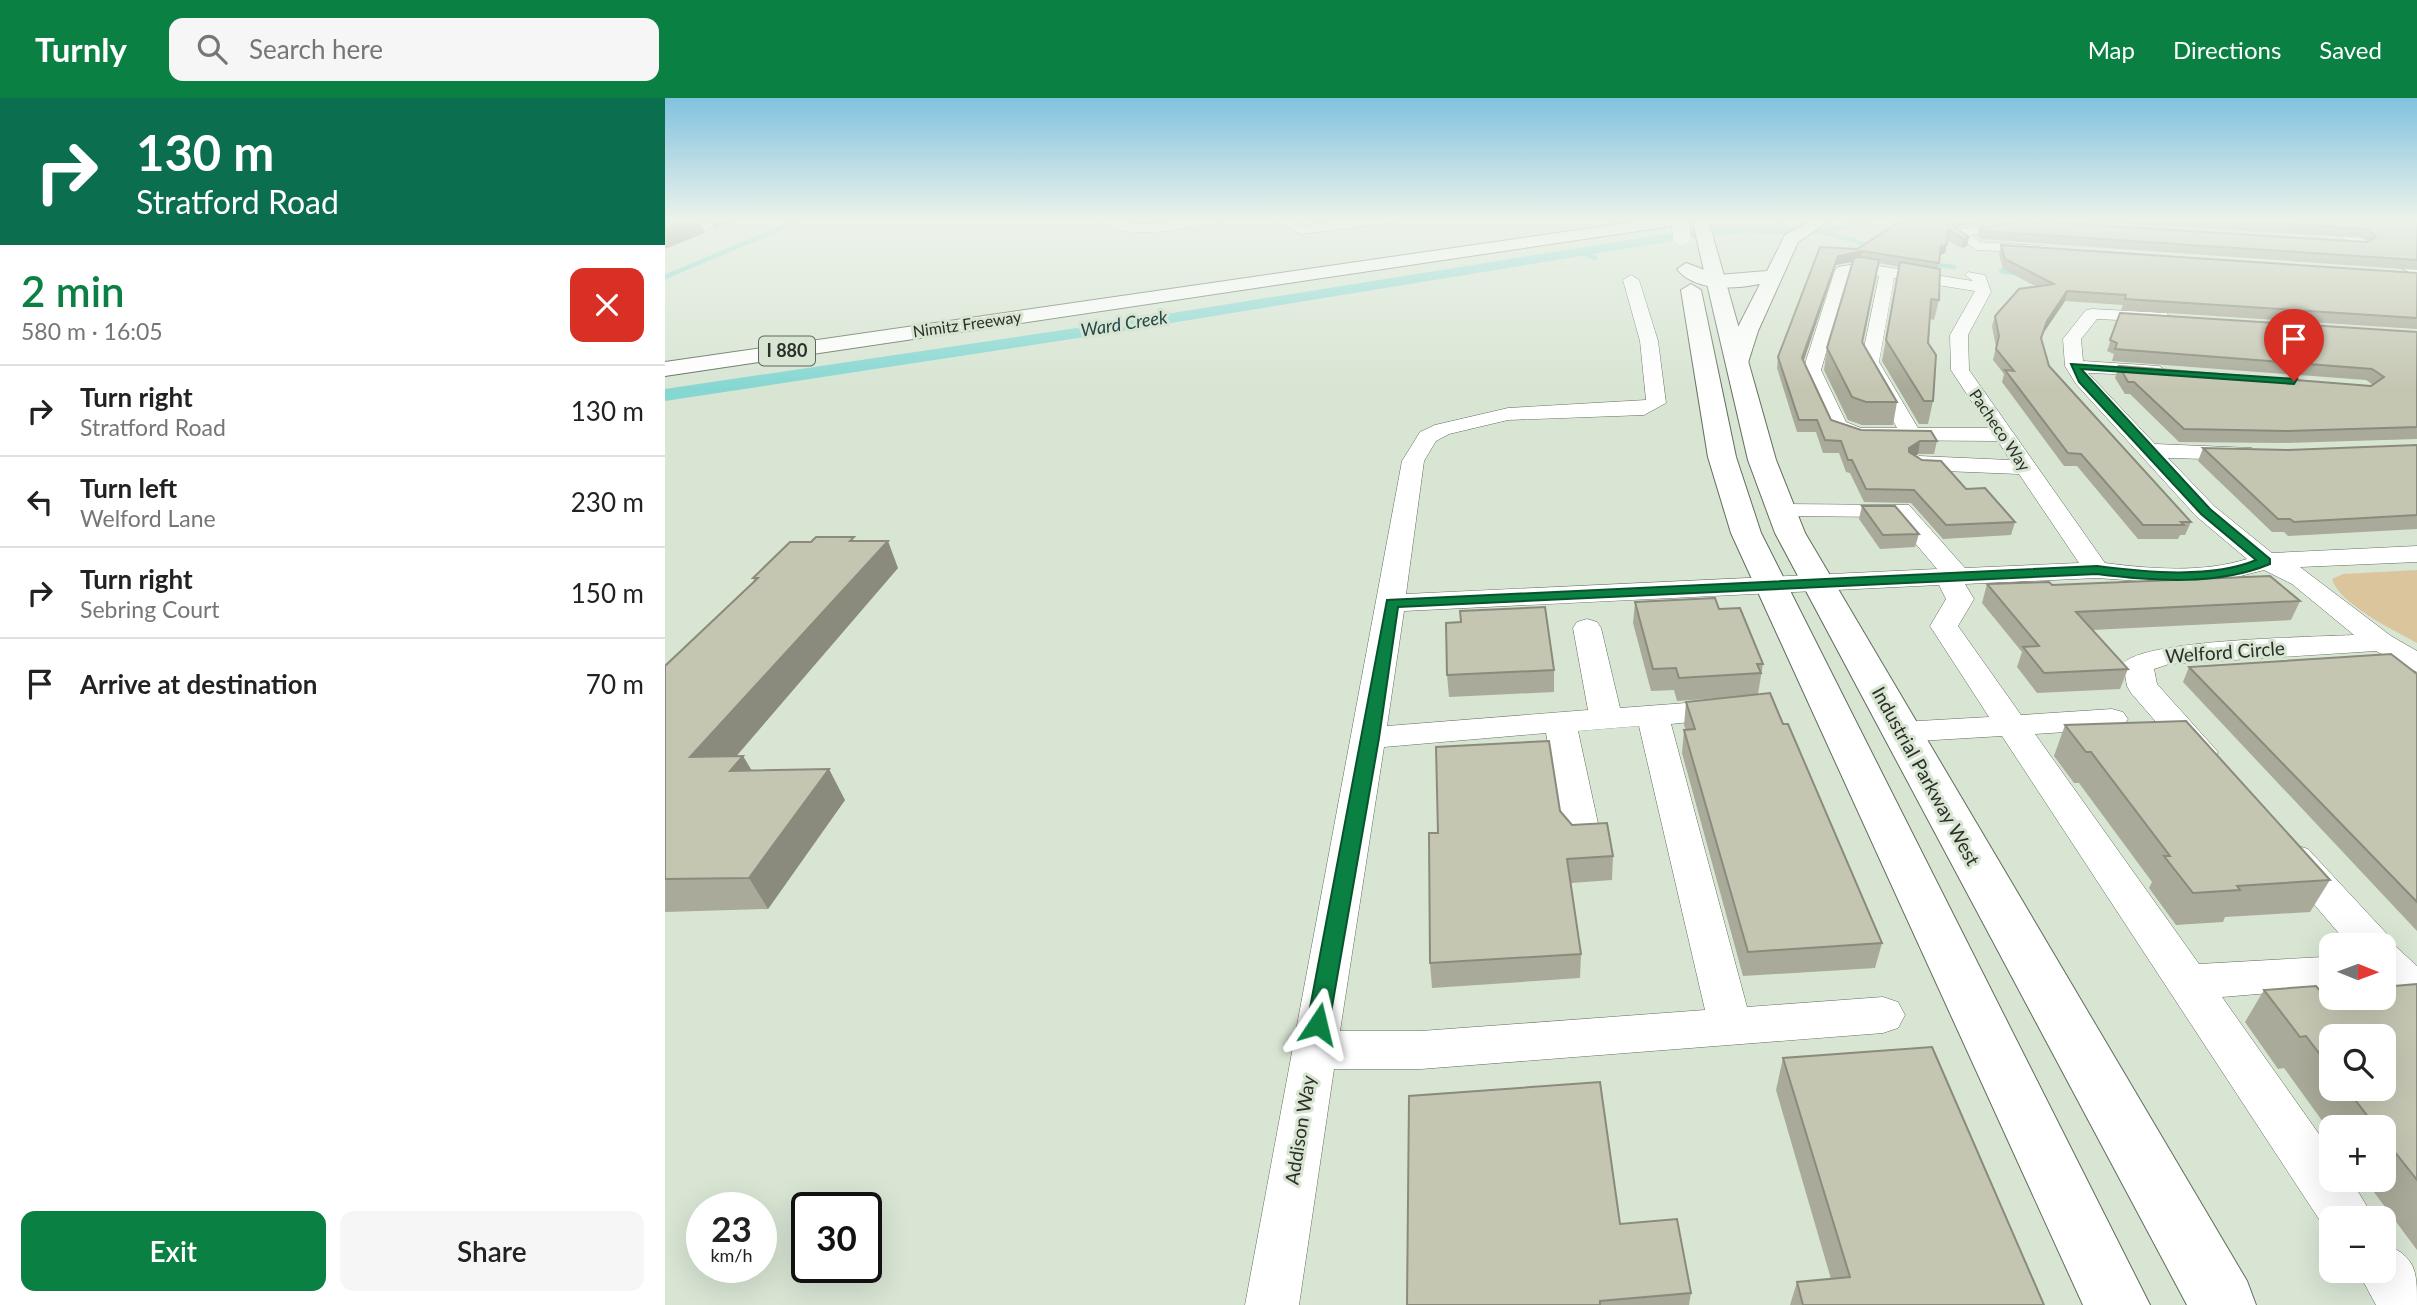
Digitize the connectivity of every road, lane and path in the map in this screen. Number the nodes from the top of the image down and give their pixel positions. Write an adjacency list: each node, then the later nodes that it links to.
1 (1180, 275): 15 (main road, Nimitz Freeway)
2 (1217, 275): 17 (main road, I 880)
3 (1263, 275): 18 (main road, I 880)
4 (1300, 275): 21 (main road, Nimitz Freeway / I 880)
5 (1688, 275): 34 (main road, Industrial Parkway West)
6 (1709, 275): 13 (main road)
7 (1714, 275): 13 (main road, Industrial Parkway West)
8 (1770, 275): 13 (main road)
9 (1775, 275): 19 (main road)
10 (1841, 275): 23 (street)
11 (1887, 275): 23 (street)
12 (1980, 275): 24 (street, Pacheco Way)
13 (1715, 279): 19 (main road, Industrial Parkway West)
14 (1631, 280): 35 (street, Addison Way)
15 (939, 309)
16 (2182, 318): 20 (street)
17 (665, 353)
18 (665, 361)
19 (1738, 364): 29 (main road, Industrial Parkway West)
20 (2074, 366): 22 (street); 25 (street)
21 (665, 369)
22 (2184, 374)
23 (1911, 434): 24 (street)
24 (2004, 435): 28 (street, Pacheco Way)
25 (2151, 451): 26 (street); 31 (street)
26 (2269, 453)
27 (1919, 463): 28 (street)
28 (2026, 467): 32 (street, Pacheco Way)
29 (1782, 511): 33 (street); 34 (main road, Industrial Parkway West)
30 (2417, 554): 31 (street)
31 (2266, 561): 32 (street); 37 (street); 38 (street)
32 (2097, 570): 33 (street)
33 (1952, 576): 34 (street); 45 (street)
34 (1793, 583): 35 (street); 46 (main road, Industrial Parkway West); 62 (main road, Industrial Parkway West)
35 (1392, 603): 47 (street, Addison Way)
36 (1587, 628): 42 (street)
37 (2381, 642): 38 (street, Welford Circle); 39 (street)
38 (2346, 644): 48 (street, Welford Circle)
39 (2417, 663)
40 (1754, 708): 41 (street)
41 (1653, 716): 42 (street); 57 (street)
42 (1606, 719): 44 (street)
43 (2112, 719): 45 (street)
44 (1560, 722): 47 (street); 49 (street)
45 (2014, 726): 46 (street); 54 (street)
46 (1901, 732): 63 (main road, Industrial Parkway West)
47 (1371, 738): 58 (street, Addison Way)
48 (2225, 779)
49 (1581, 828)
50 (2271, 831): 51 (street)
51 (2361, 933)
52 (2396, 971): 55 (street)
53 (2319, 974): 54 (street)
54 (2185, 982): 59 (street)
55 (2415, 991)
56 (1883, 1015): 57 (street)
57 (1731, 1028): 58 (street)
58 (1313, 1050): 61 (street, Addison Way)
59 (2340, 1206)
60 (2393, 1283): 64 (street)
61 (1272, 1305)
62 (2117, 1305)
63 (2223, 1305)
64 (2409, 1305)

